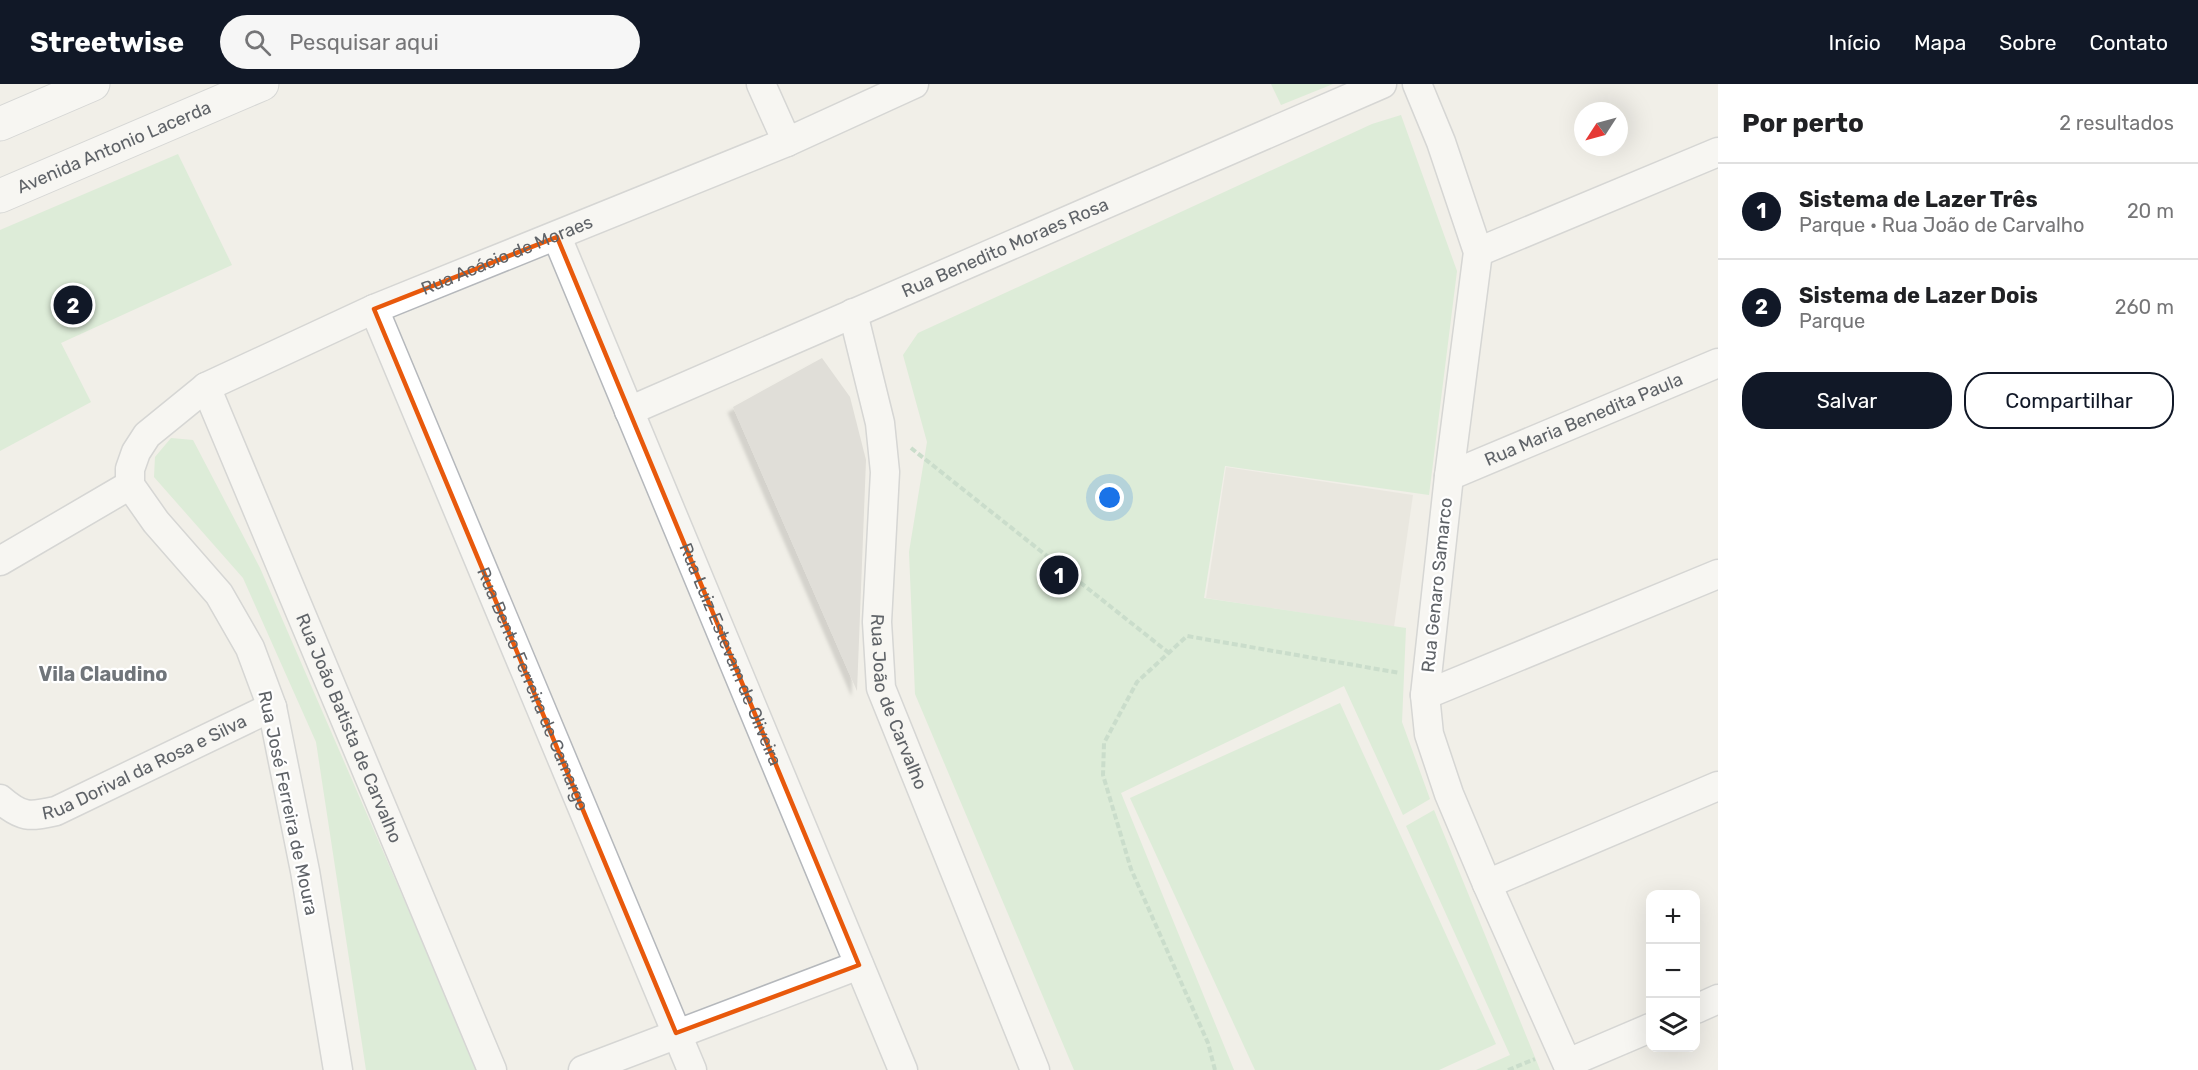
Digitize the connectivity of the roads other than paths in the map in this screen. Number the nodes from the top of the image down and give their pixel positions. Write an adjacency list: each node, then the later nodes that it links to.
1 (93, 84): 7 (main road)
2 (262, 84): 10 (main road, Avenida Antonio Lacerda)
3 (761, 84): 8 (street)
4 (914, 84): 8 (street, Rua Acácio de Moraes)
5 (1382, 84): 14 (street, Rua Benedito Moraes Rosa)
6 (1417, 84): 12 (street, Rua Genaro Samarco)
7 (0, 124)
8 (787, 142): 11 (street, Rua Acácio de Moraes)
9 (1718, 152): 12 (street)
10 (0, 196)
11 (557, 237): 13 (street, Rua Acácio de Moraes); 17 (street, Rua Luiz Estevam de Oliveira)
12 (1479, 252): 18 (street, Rua Genaro Samarco)
13 (374, 309): 16 (street, Rua Acácio de Moraes); 31 (street, Rua Bento Ferreira de Camargo)
14 (853, 313): 17 (street, Rua Benedito Moraes Rosa); 38 (street, Rua João de Carvalho)
15 (1718, 363): 18 (street, Rua Maria Benedita Paula)
16 (206, 387): 19 (street, Rua Acácio de Moraes); 34 (street, Rua João Batista de Carvalho)
17 (629, 411): 27 (street, Rua Luiz Estevam de Oliveira)
18 (1449, 476): 22 (street, Rua Genaro Samarco)
19 (130, 477): 20 (street); 23 (street, Rua José Ferreira de Moura)
20 (0, 561)
21 (1718, 574): 22 (street)
22 (1426, 687): 26 (street, Rua Genaro Samarco)
23 (272, 707): 25 (street, Rua Dorival da Rosa e Silva); 33 (street, Rua José Ferreira de Moura)
24 (1718, 786): 26 (street)
25 (7, 806)
26 (1487, 884): 32 (street, Rua Genaro Samarco)
27 (859, 965): 31 (street); 37 (street, Rua Luiz Estevam de Oliveira)
28 (1718, 999): 29 (street)
29 (1700, 1007)
30 (1646, 1030): 32 (street)
31 (676, 1033): 35 (street); 36 (street, Rua Bento Ferreira de Camargo)
32 (1569, 1067)
33 (338, 1070)
34 (492, 1070)
35 (583, 1070)
36 (692, 1070)
37 (903, 1070)
38 (1035, 1070)

